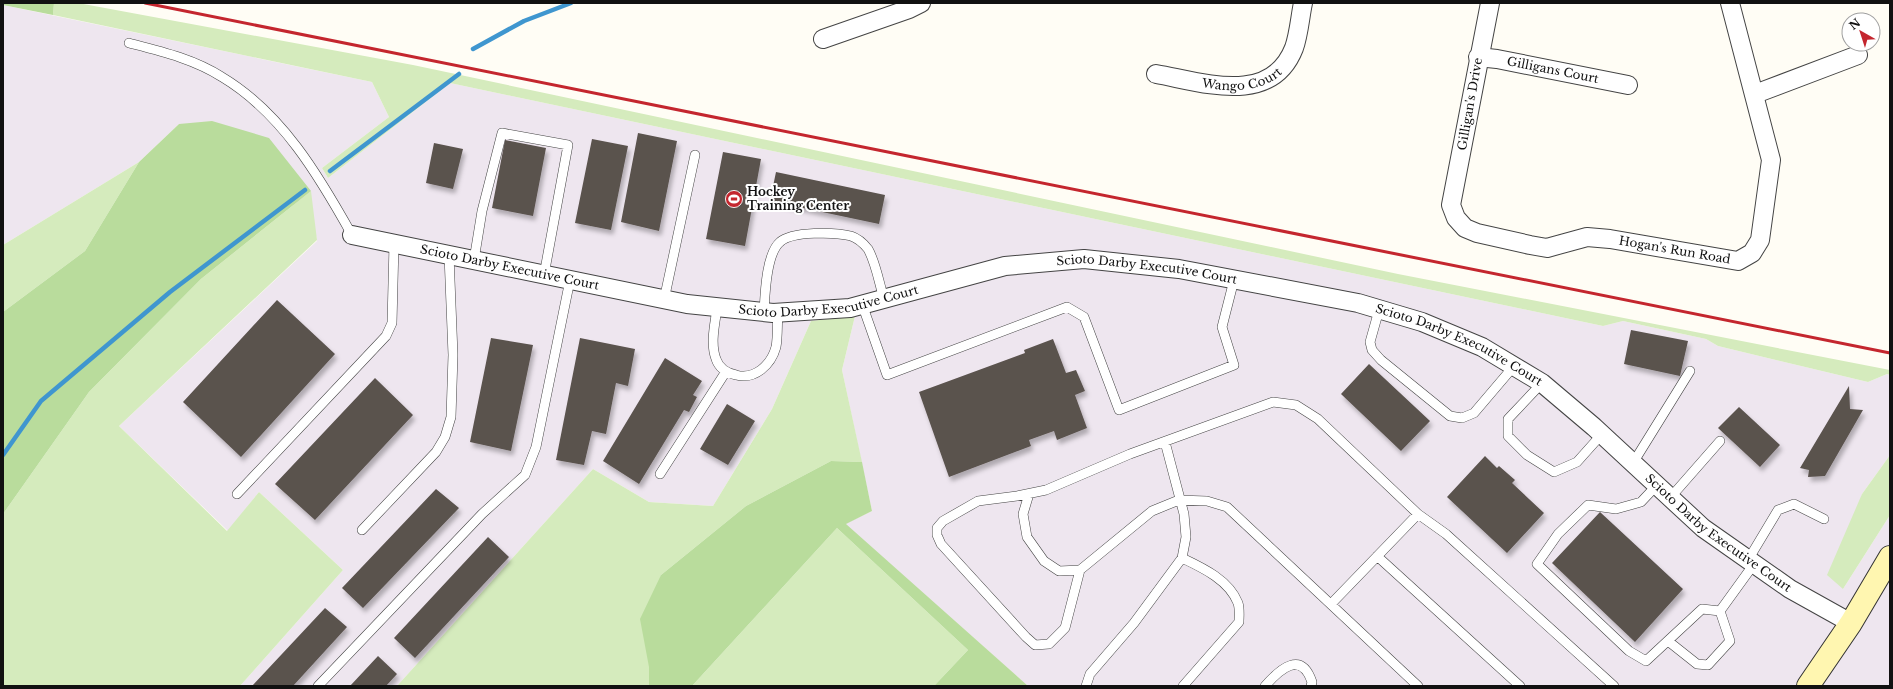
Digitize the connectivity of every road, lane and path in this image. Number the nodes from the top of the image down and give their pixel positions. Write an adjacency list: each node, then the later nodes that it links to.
1 (921, 3): 5 (street)
2 (1303, 3): 9 (street, Wango Court)
3 (1490, 3): 8 (street, Gilligan's Drive)
4 (1730, 3): 11 (street, Hogan's Run Road)
5 (823, 39)
6 (129, 43): 14 (lane)
7 (1858, 55): 11 (street)
8 (1478, 57): 10 (street, Gilligans Court); 13 (street, Gilligan's Drive)
9 (1156, 74)
10 (1628, 85)
11 (1756, 94): 13 (street, Hogan's Run Road)
12 (695, 155): 22 (lane)
13 (1451, 205)
14 (352, 235): 15 (street, Scioto Darby Executive Court)
15 (394, 244): 16 (street, Scioto Darby Executive Court); 37 (lane)
16 (449, 255): 17 (street, Scioto Darby Executive Court); 43 (lane)
17 (474, 260): 18 (street, Scioto Darby Executive Court); 18 (lane)
18 (544, 275): 19 (street, Scioto Darby Executive Court)
19 (570, 280): 22 (street, Scioto Darby Executive Court); 53 (lane)
20 (1234, 280): 21 (street, Scioto Darby Executive Court); 23 (lane); 25 (street, Scioto Darby Executive Court)
21 (884, 299): 23 (street, Scioto Darby Executive Court); 26 (lane)
22 (664, 300): 24 (street, Scioto Darby Executive Court)
23 (862, 304): 26 (street, Scioto Darby Executive Court)
24 (717, 308): 26 (street, Scioto Darby Executive Court); 29 (lane)
25 (1379, 310): 27 (street, Scioto Darby Executive Court); 27 (lane)
26 (771, 313): 29 (lane)
27 (1514, 366): 30 (street, Scioto Darby Executive Court)
28 (1690, 370): 34 (lane)
29 (725, 373): 35 (lane)
30 (1542, 383): 31 (street, Scioto Darby Executive Court); 31 (lane)
31 (1602, 434): 34 (street, Scioto Darby Executive Court)
32 (1720, 441): 39 (lane)
33 (1164, 442): 38 (lane); 40 (lane); 41 (lane)
34 (1633, 463): 36 (street, Scioto Darby Executive Court)
35 (660, 474)
36 (1657, 485): 39 (street, Scioto Darby Executive Court); 52 (lane)
37 (237, 494)
38 (1029, 494): 48 (lane); 48 (lane)
39 (1670, 498): 47 (street, Scioto Darby Executive Court)
40 (1179, 500): 46 (lane); 48 (lane); 49 (lane)
41 (1418, 514): 44 (lane); 60 (lane)
42 (1824, 519): 47 (lane)
43 (362, 530)
44 (1377, 556): 49 (lane); 59 (lane)
45 (1890, 556): 51 (main road)
46 (1182, 558): 54 (lane); 55 (lane)
47 (1751, 562): 50 (lane); 51 (street, Scioto Darby Executive Court)
48 (1080, 570)
49 (1331, 604): 58 (lane)
50 (1720, 611): 52 (lane); 52 (lane)
51 (1851, 623): 61 (main road)
52 (1668, 641)
53 (318, 686)
54 (1086, 686)
55 (1183, 686)
56 (1265, 686): 57 (lane)
57 (1311, 686)
58 (1418, 686)
59 (1520, 686)
60 (1614, 686)
61 (1808, 686)

